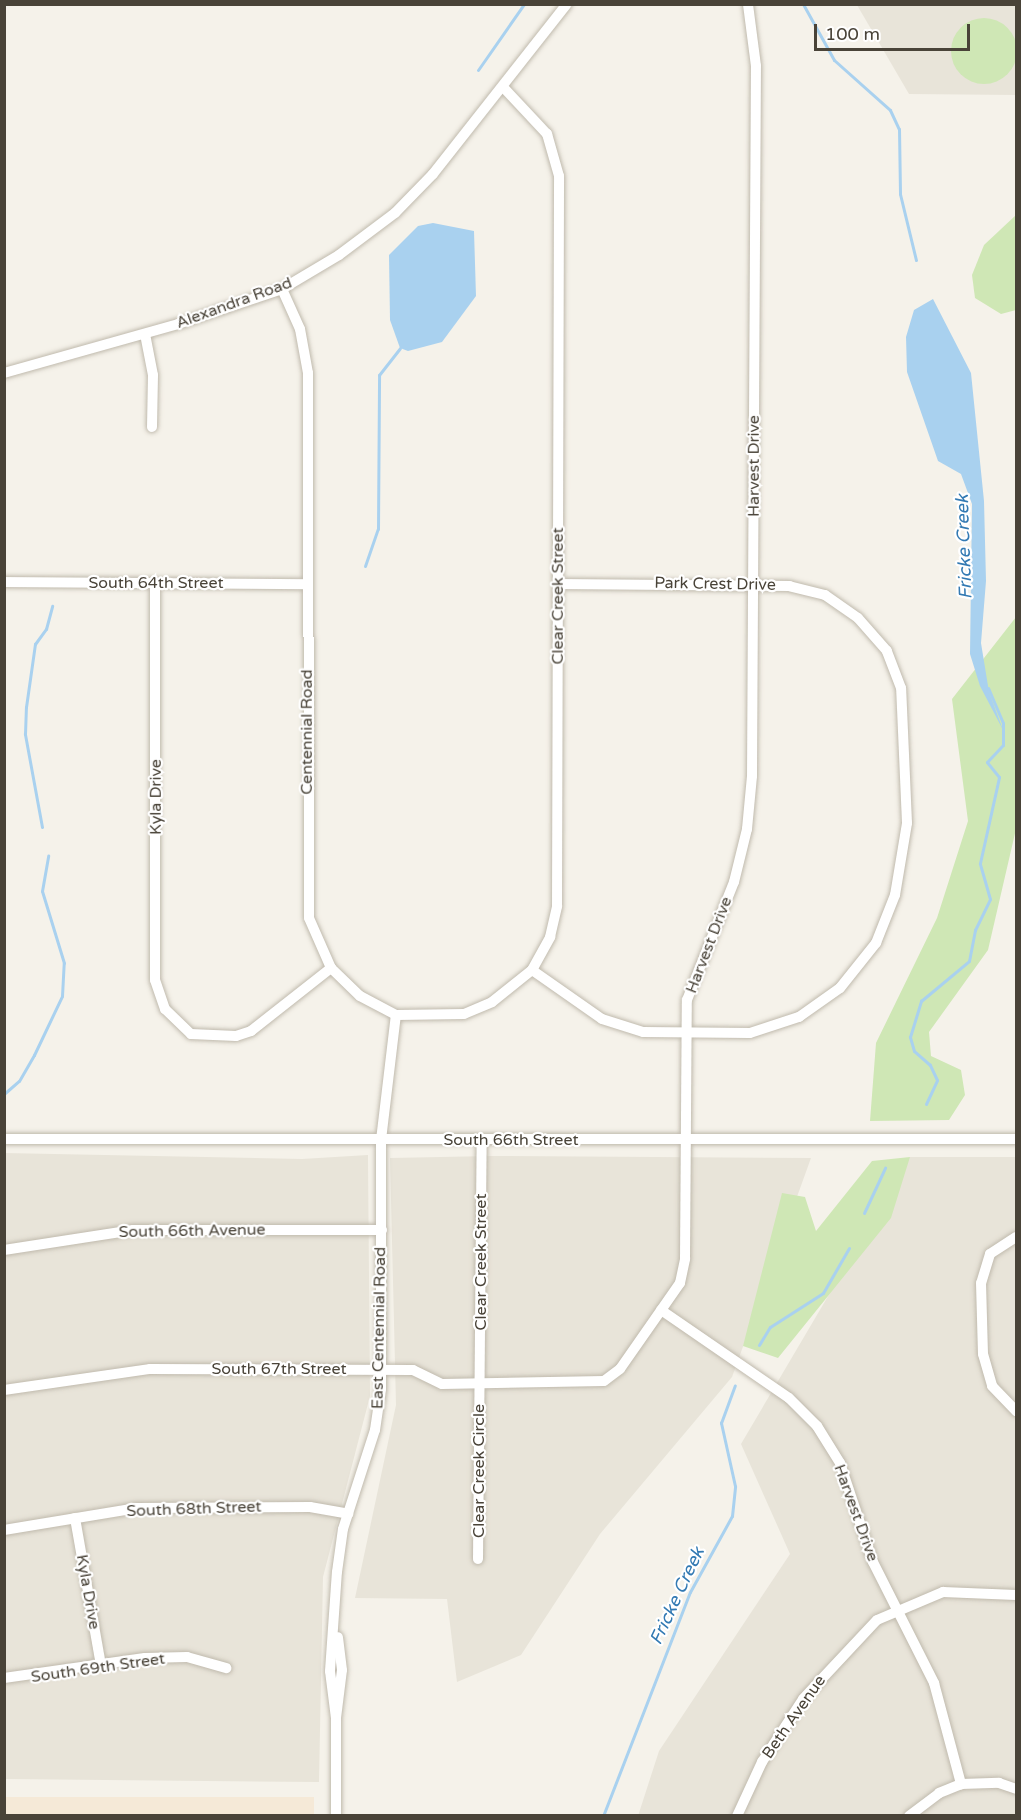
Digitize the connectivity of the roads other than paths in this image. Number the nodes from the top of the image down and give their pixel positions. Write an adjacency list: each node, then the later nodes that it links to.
1 (567, 4): 3 (street, Alexandra Road)
2 (748, 4): 10 (street, Harvest Drive)
3 (503, 87): 4 (street, Alexandra Road); 12 (street, Clear Creek Street)
4 (282, 289): 5 (street, Alexandra Road); 11 (street, Centennial Road)
5 (145, 334): 6 (street, Alexandra Road); 7 (street)
6 (4, 373)
7 (152, 427)
8 (4, 582): 9 (street, South 64th Street)
9 (155, 583): 11 (street, South 64th Street); 13 (street, Kyla Drive)
10 (754, 583): 12 (street, Park Crest Drive); 16 (street, Harvest Drive); 16 (street, Park Crest Drive)
11 (308, 584): 13 (street, Centennial Road)
12 (558, 584): 14 (street, Clear Creek Street)
13 (331, 969): 15 (street, Centennial Road)
14 (532, 970): 15 (street, Clear Creek Street); 16 (street, Park Crest Drive)
15 (396, 1015): 19 (street)
16 (684, 1034): 21 (street, Harvest Drive)
17 (4, 1139): 19 (street, South 66th Street)
18 (1017, 1139): 21 (street, South 66th Street)
19 (381, 1140): 20 (street, South 66th Street); 22 (street, East Centennial Road)
20 (482, 1140): 21 (street, South 66th Street); 27 (street, Clear Creek Street)
21 (686, 1140): 25 (street, Harvest Drive)
22 (381, 1230): 24 (street, South 66th Avenue); 26 (street, East Centennial Road)
23 (1017, 1237): 29 (street)
24 (4, 1250)
25 (662, 1310): 27 (street, South 67th Street); 35 (street, Harvest Drive)
26 (381, 1370): 27 (street, South 67th Street); 28 (street, South 67th Street); 30 (street, East Centennial Road)
27 (480, 1384): 33 (street, Clear Creek Circle)
28 (4, 1390)
29 (1017, 1410)
30 (348, 1514): 31 (street, South 68th Street); 41 (street, East Centennial Road)
31 (75, 1518): 32 (street, South 68th Street); 36 (street, Kyla Drive)
32 (4, 1530)
33 (478, 1559)
34 (1017, 1595): 35 (street)
35 (896, 1609): 39 (street, Harvest Drive); 42 (street, Beth Avenue)
36 (101, 1665): 37 (street, South 69th Street); 38 (street, South 69th Street)
37 (226, 1668)
38 (4, 1678)
39 (961, 1784): 40 (street); 43 (street)
40 (1017, 1789)
41 (336, 1815)
42 (737, 1815)
43 (909, 1815)

